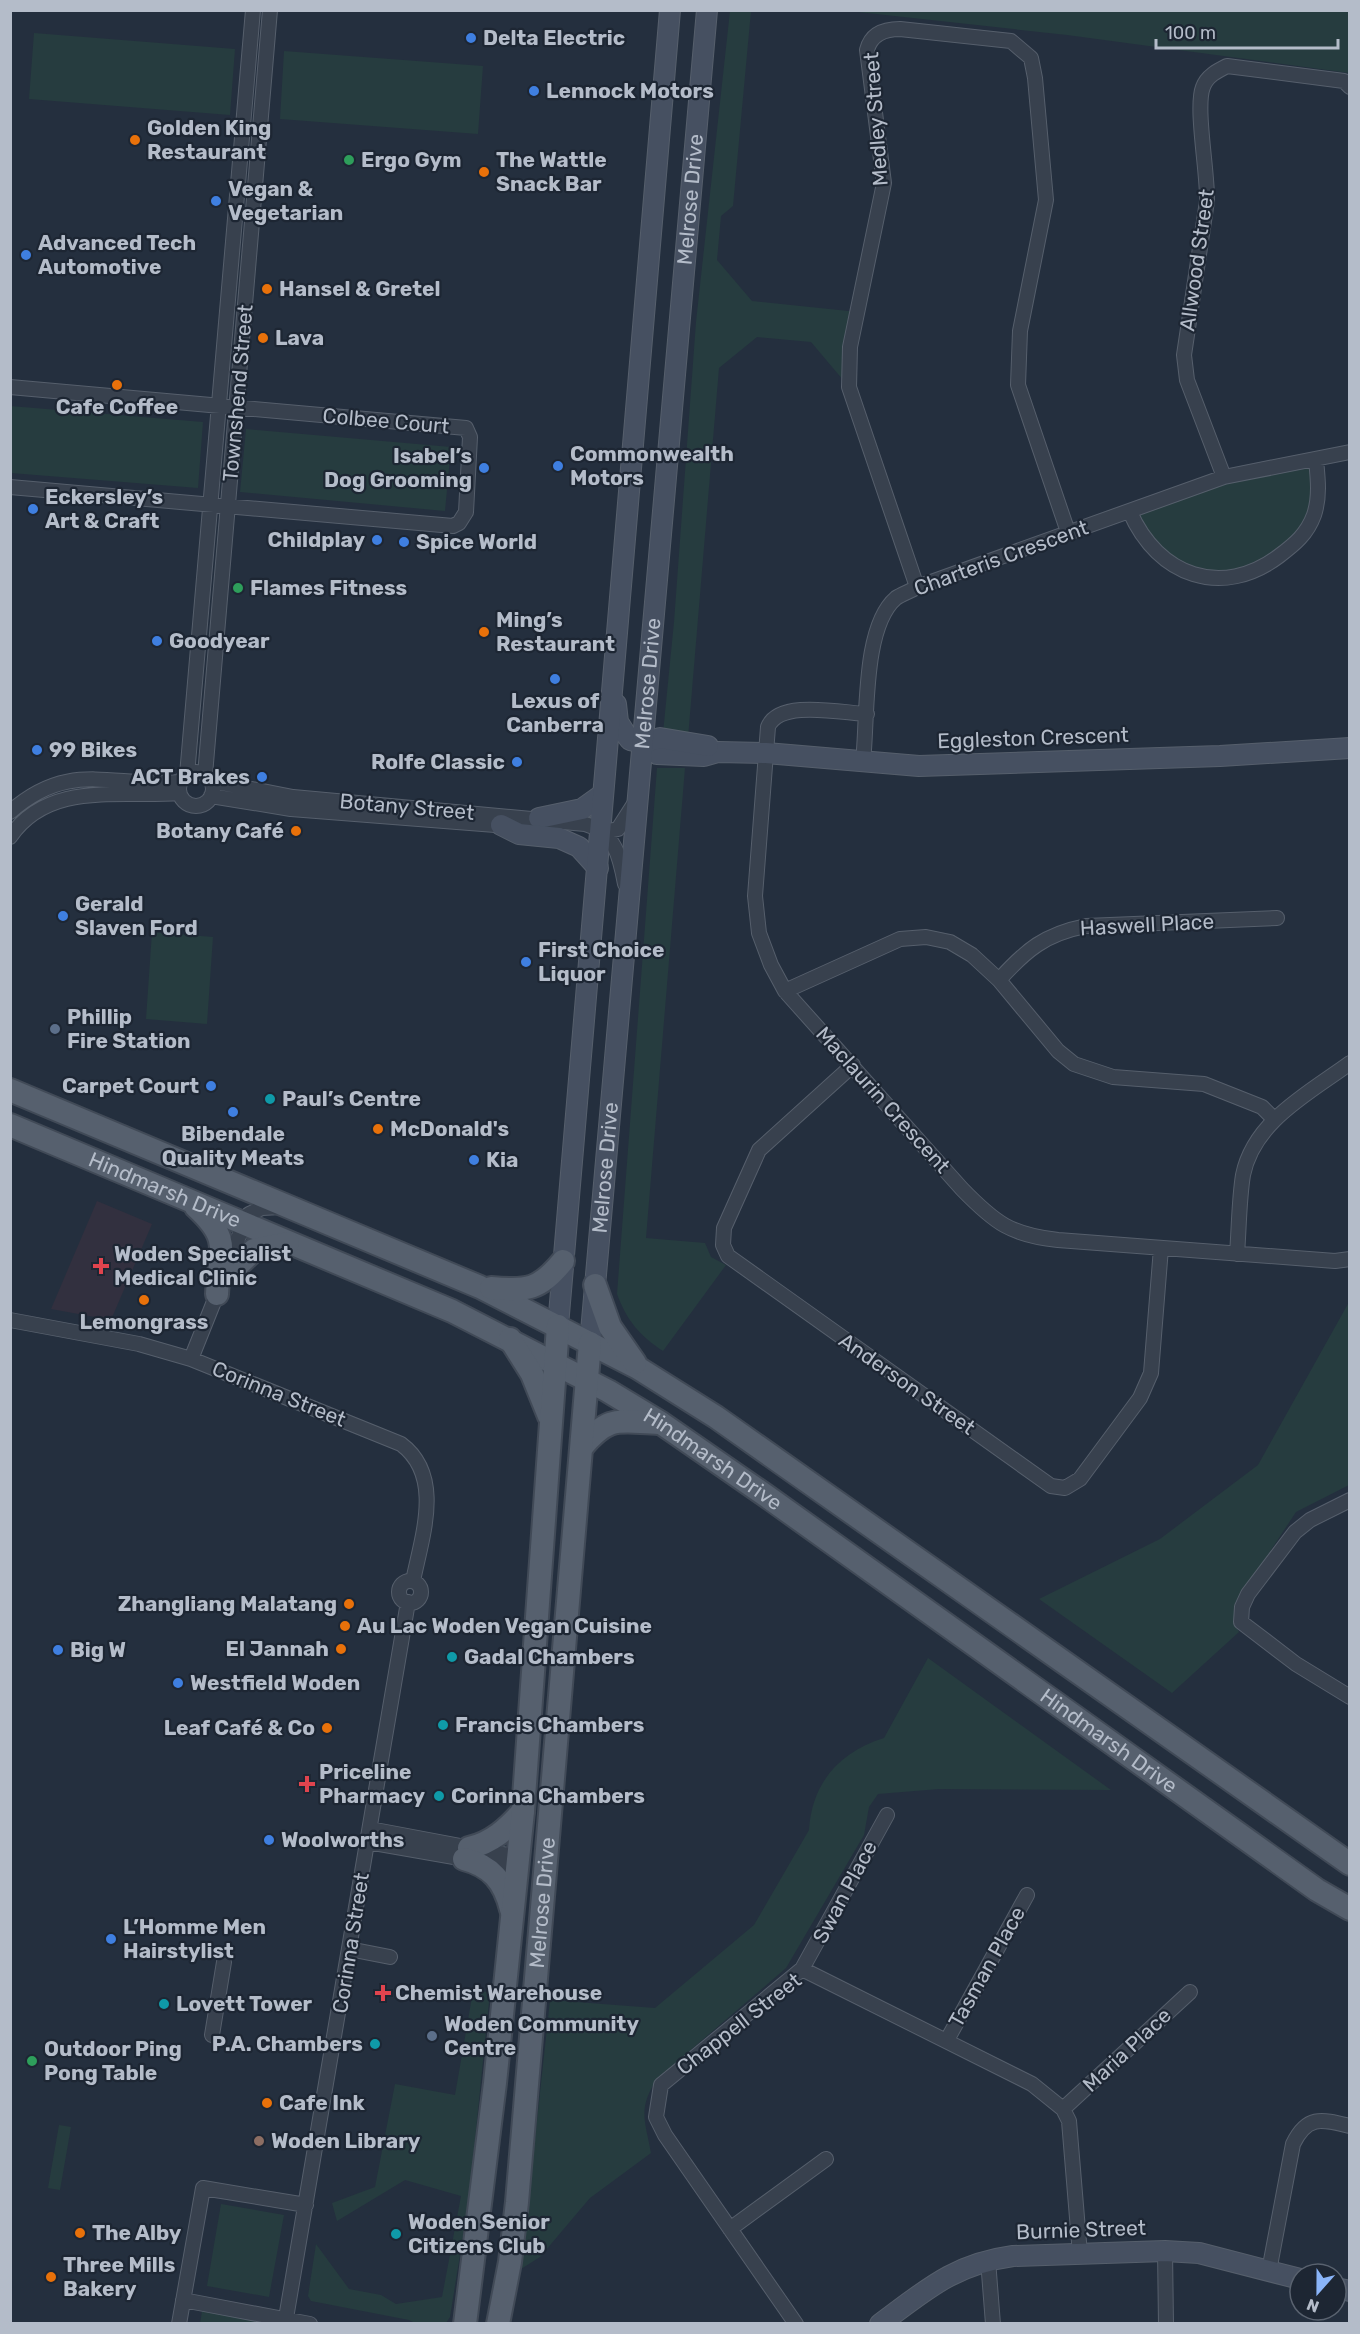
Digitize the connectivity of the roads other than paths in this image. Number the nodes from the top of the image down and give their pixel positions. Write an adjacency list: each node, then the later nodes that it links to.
1 (253, 10): 7 (street, Townshend Street)
2 (270, 10): 8 (street, Townshend Street)
3 (669, 10): 18 (main road, Melrose Drive)
4 (707, 10): 20 (main road, Melrose Drive)
5 (1350, 87): 11 (street, Allwood Street)
6 (10, 387): 7 (street, Colbee Court)
7 (219, 406): 8 (street, Colbee Court); 13 (street, Townshend Street)
8 (236, 407): 14 (street, Townshend Street); 14 (street, Colbee Court)
9 (1350, 452): 10 (street, Charteris Crescent)
10 (1316, 460): 11 (street, Charteris Crescent); 15 (street)
11 (1224, 477): 15 (street, Charteris Crescent)
12 (10, 487): 13 (street, Colbee Court)
13 (210, 505): 14 (street, Colbee Court); 26 (street, Townshend Street)
14 (228, 506): 25 (street, Townshend Street)
15 (1130, 512): 16 (street, Charteris Crescent)
16 (1068, 532): 17 (street, Charteris Crescent); 17 (street, Medley Street)
17 (917, 587): 19 (street, Charteris Crescent)
18 (612, 684): 20 (main road); 24 (main road, Melrose Drive)
19 (867, 714): 22 (street, Maclaurin Crescent); 23 (street, Charteris Crescent)
20 (637, 742): 22 (main road, Eggleston Crescent); 24 (main road); 28 (main road, Melrose Drive)
21 (1350, 748): 23 (main road, Eggleston Crescent)
22 (766, 753): 23 (main road, Eggleston Crescent); 39 (street, Maclaurin Crescent)
23 (863, 761)
24 (605, 771): 27 (main road, Melrose Drive)
25 (208, 778): 26 (street); 29 (street); 31 (street, Botany Street)
26 (182, 783): 29 (street); 30 (street); 34 (street)
27 (603, 794): 31 (main road); 33 (main road, Melrose Drive)
28 (639, 795): 33 (street); 36 (main road, Melrose Drive)
29 (212, 796): 32 (street, Botany Street)
30 (10, 812)
31 (539, 818): 33 (street, Botany Street)
32 (501, 825): 33 (street, Botany Street); 35 (main road)
33 (602, 833): 35 (main road, Melrose Drive); 36 (street)
34 (10, 837)
35 (598, 868): 53 (main road, Melrose Drive)
36 (629, 900): 55 (main road, Melrose Drive)
37 (1277, 918): 38 (street, Haswell Place)
38 (999, 980): 39 (street); 43 (street)
39 (785, 991): 41 (street, Maclaurin Crescent)
40 (1350, 1063): 43 (street)
41 (854, 1065): 50 (street, Maclaurin Crescent); 50 (street, Anderson Street)
42 (10, 1090): 45 (main road, Hindmarsh Drive)
43 (1274, 1119): 51 (street)
44 (10, 1125): 46 (main road, Hindmarsh Drive)
45 (245, 1190): 47 (main road, Hindmarsh Drive); 48 (street)
46 (191, 1202): 48 (main road, Hindmarsh Drive); 57 (main road)
47 (285, 1207): 48 (street); 56 (main road, Hindmarsh Drive)
48 (250, 1221): 49 (main road, Hindmarsh Drive); 54 (street); 57 (street)
49 (288, 1243): 54 (main road); 60 (main road, Hindmarsh Drive)
50 (1161, 1248): 51 (street, Maclaurin Crescent)
51 (1237, 1254): 52 (street, Maclaurin Crescent)
52 (1350, 1259)
53 (563, 1261): 56 (main road); 59 (main road, Melrose Drive)
54 (232, 1270): 57 (street)
55 (595, 1285): 61 (main road, Melrose Drive); 64 (main road)
56 (480, 1287): 59 (main road, Hindmarsh Drive)
57 (217, 1294): 62 (street)
58 (10, 1320): 62 (street, Corinna Street)
59 (558, 1326): 61 (main road, Hindmarsh Drive); 63 (main road, Melrose Drive)
60 (509, 1338): 63 (main road, Hindmarsh Drive); 66 (main road)
61 (590, 1343): 64 (main road, Hindmarsh Drive); 65 (main road, Melrose Drive)
62 (191, 1359): 75 (street, Corinna Street)
63 (555, 1363): 65 (main road, Hindmarsh Drive); 66 (main road, Melrose Drive)
64 (638, 1368): 78 (main road, Hindmarsh Drive)
65 (587, 1380): 67 (main road, Hindmarsh Drive); 68 (main road, Melrose Drive)
66 (551, 1421): 71 (main road, Melrose Drive)
67 (661, 1423): 68 (main road); 81 (main road, Hindmarsh Drive)
68 (582, 1447): 72 (main road, Melrose Drive)
69 (1350, 1500): 70 (street)
70 (1350, 1697)
71 (527, 1750): 72 (main road); 73 (main road, Melrose Drive)
72 (552, 1768): 73 (main road); 79 (main road, Melrose Drive)
73 (524, 1802): 76 (main road); 77 (main road, Melrose Drive)
74 (887, 1815): 86 (street, Swan Place)
75 (369, 1835): 76 (street); 83 (street, Corinna Street)
76 (466, 1853): 77 (street); 82 (main road)
77 (518, 1863): 79 (main road); 82 (main road, Melrose Drive)
78 (1350, 1864)
79 (544, 1866): 107 (main road, Melrose Drive)
80 (1027, 1895): 89 (street, Tasman Place)
81 (1350, 1909)
82 (513, 1916): 99 (main road, Melrose Drive)
83 (349, 1949): 84 (street); 93 (street, Corinna Street)
84 (390, 1957)
85 (224, 1962): 88 (street)
86 (802, 1969): 89 (street, Chappell Street); 94 (street, Chappell Street)
87 (1190, 1992): 90 (street, Maria Place)
88 (212, 2036)
89 (948, 2040): 90 (street, Chappell Street)
90 (1063, 2109): 96 (street)
91 (1350, 2126): 98 (street)
92 (826, 2159): 94 (street)
93 (306, 2205): 101 (street); 102 (street, Corinna Street)
94 (730, 2229): 108 (street, Chappell Street)
95 (1165, 2252): 96 (main road, Burnie Street); 98 (main road, Burnie Street); 111 (street)
96 (1080, 2254): 97 (main road, Burnie Street)
97 (988, 2260): 109 (main road, Burnie Street); 110 (street)
98 (1269, 2271): 100 (main road, Burnie Street)
99 (474, 2272): 105 (main road); 106 (main road, Melrose Drive)
100 (1288, 2276)
101 (183, 2300): 102 (street); 103 (street)
102 (286, 2321): 104 (street)
103 (179, 2324)
104 (310, 2324)
105 (454, 2324)
106 (465, 2324)
107 (498, 2324)
108 (796, 2324)
109 (880, 2324)
110 (993, 2324)
111 (1166, 2324)

